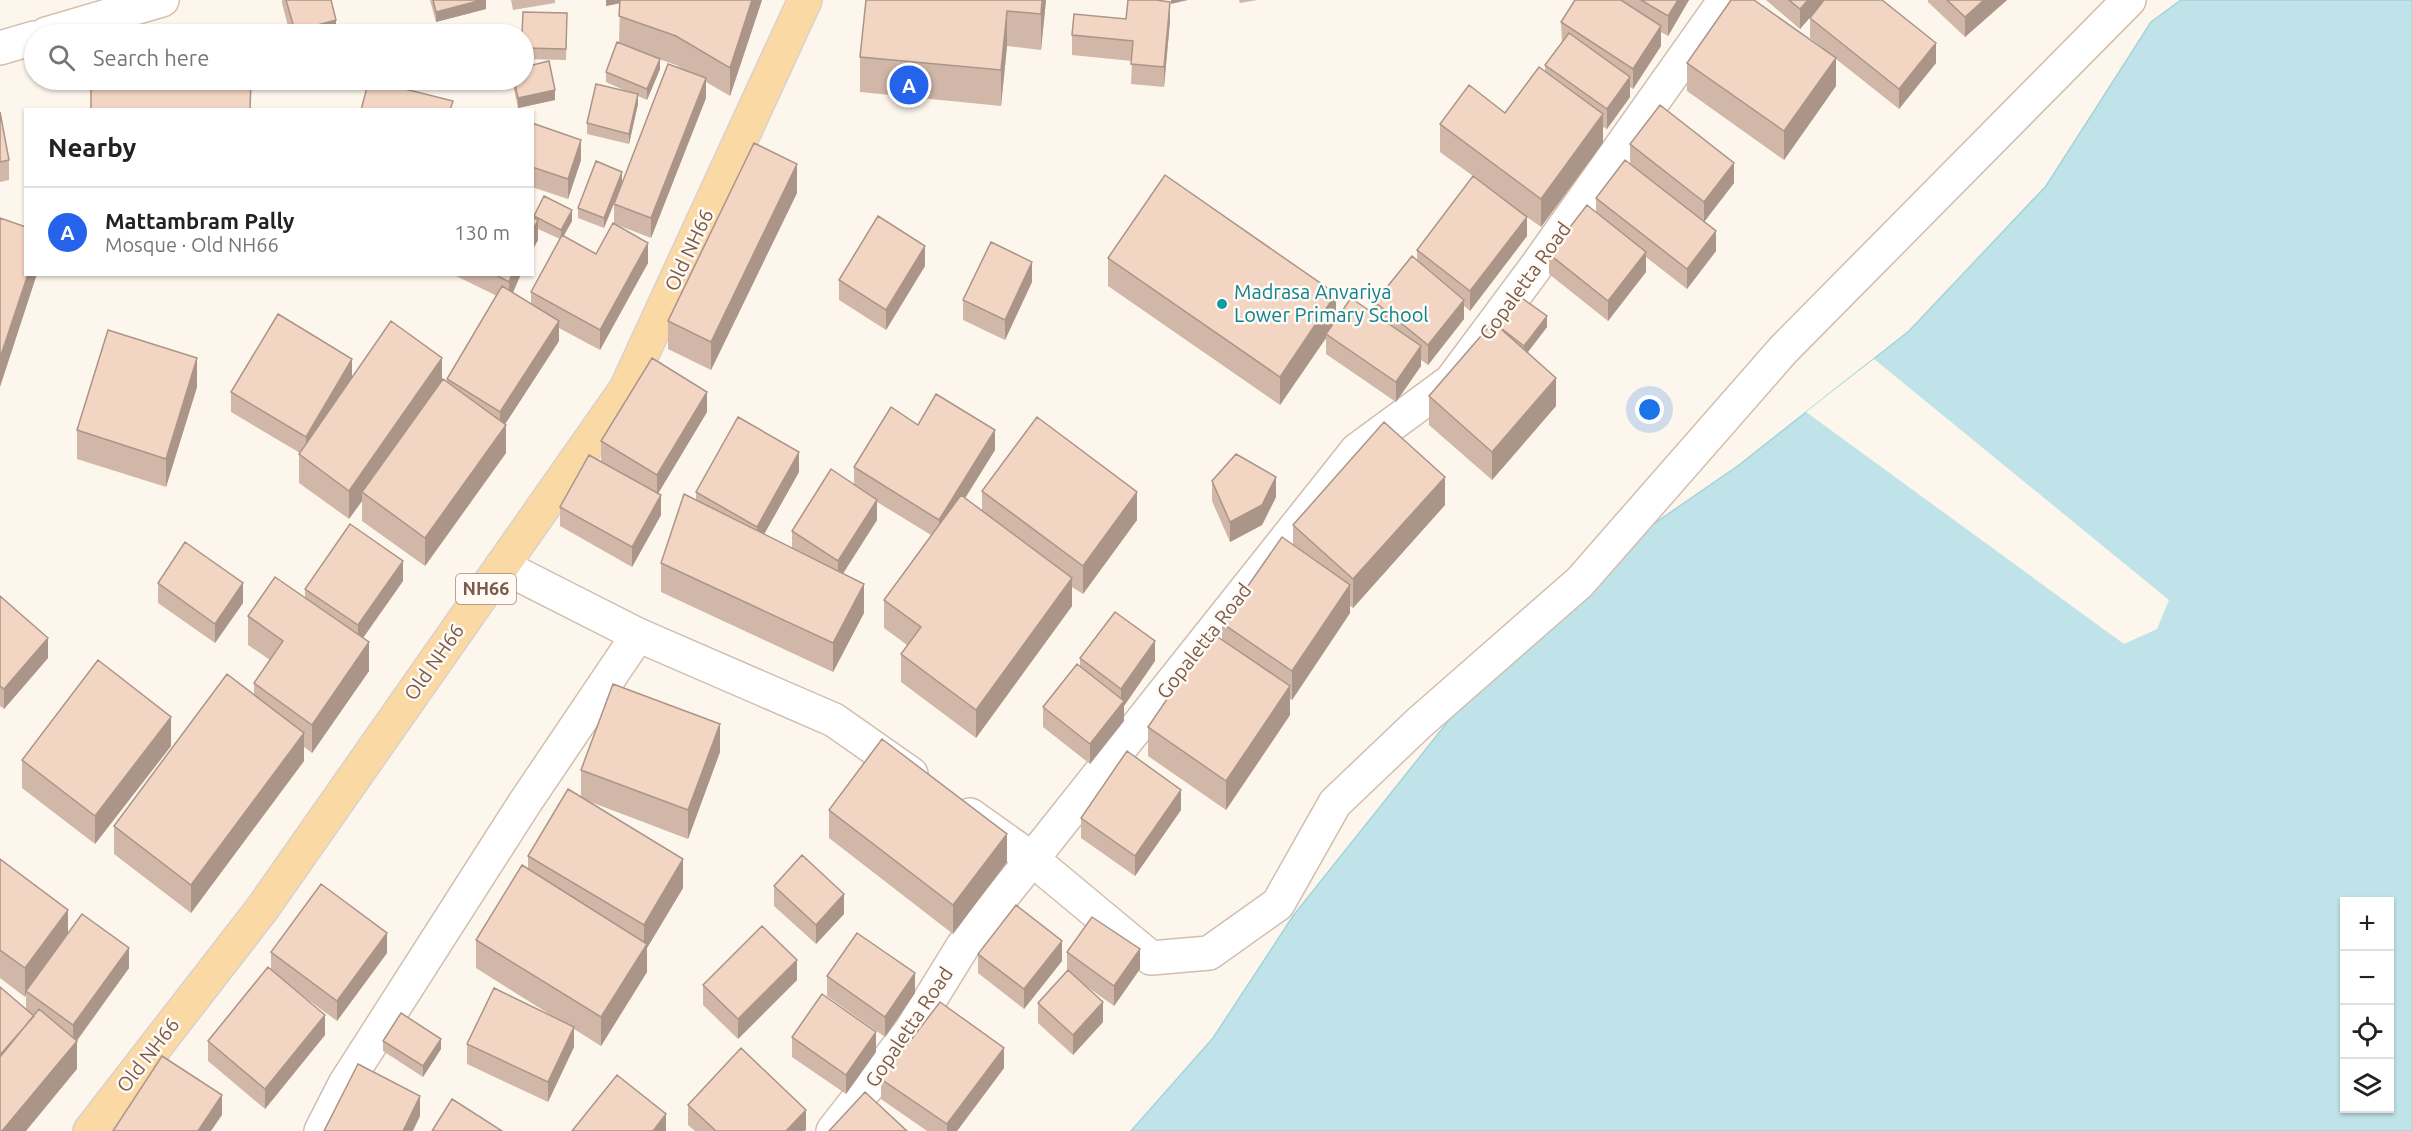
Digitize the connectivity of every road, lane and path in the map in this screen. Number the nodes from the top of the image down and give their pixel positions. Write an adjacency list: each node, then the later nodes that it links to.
1 (162, 0): 5 (street)
2 (805, 0): 8 (main road, Old NH66 / NH66)
3 (1725, 0): 10 (street, Gopaletta Road)
4 (2129, 0): 10 (street)
5 (80, 24)
6 (24, 41): 7 (street)
7 (0, 48)
8 (502, 566): 9 (street); 11 (main road, Old NH66 / NH66)
9 (638, 635): 10 (street); 12 (street)
10 (1032, 859): 13 (street, Gopaletta Road)
11 (90, 1131)
12 (321, 1131)
13 (833, 1131)

